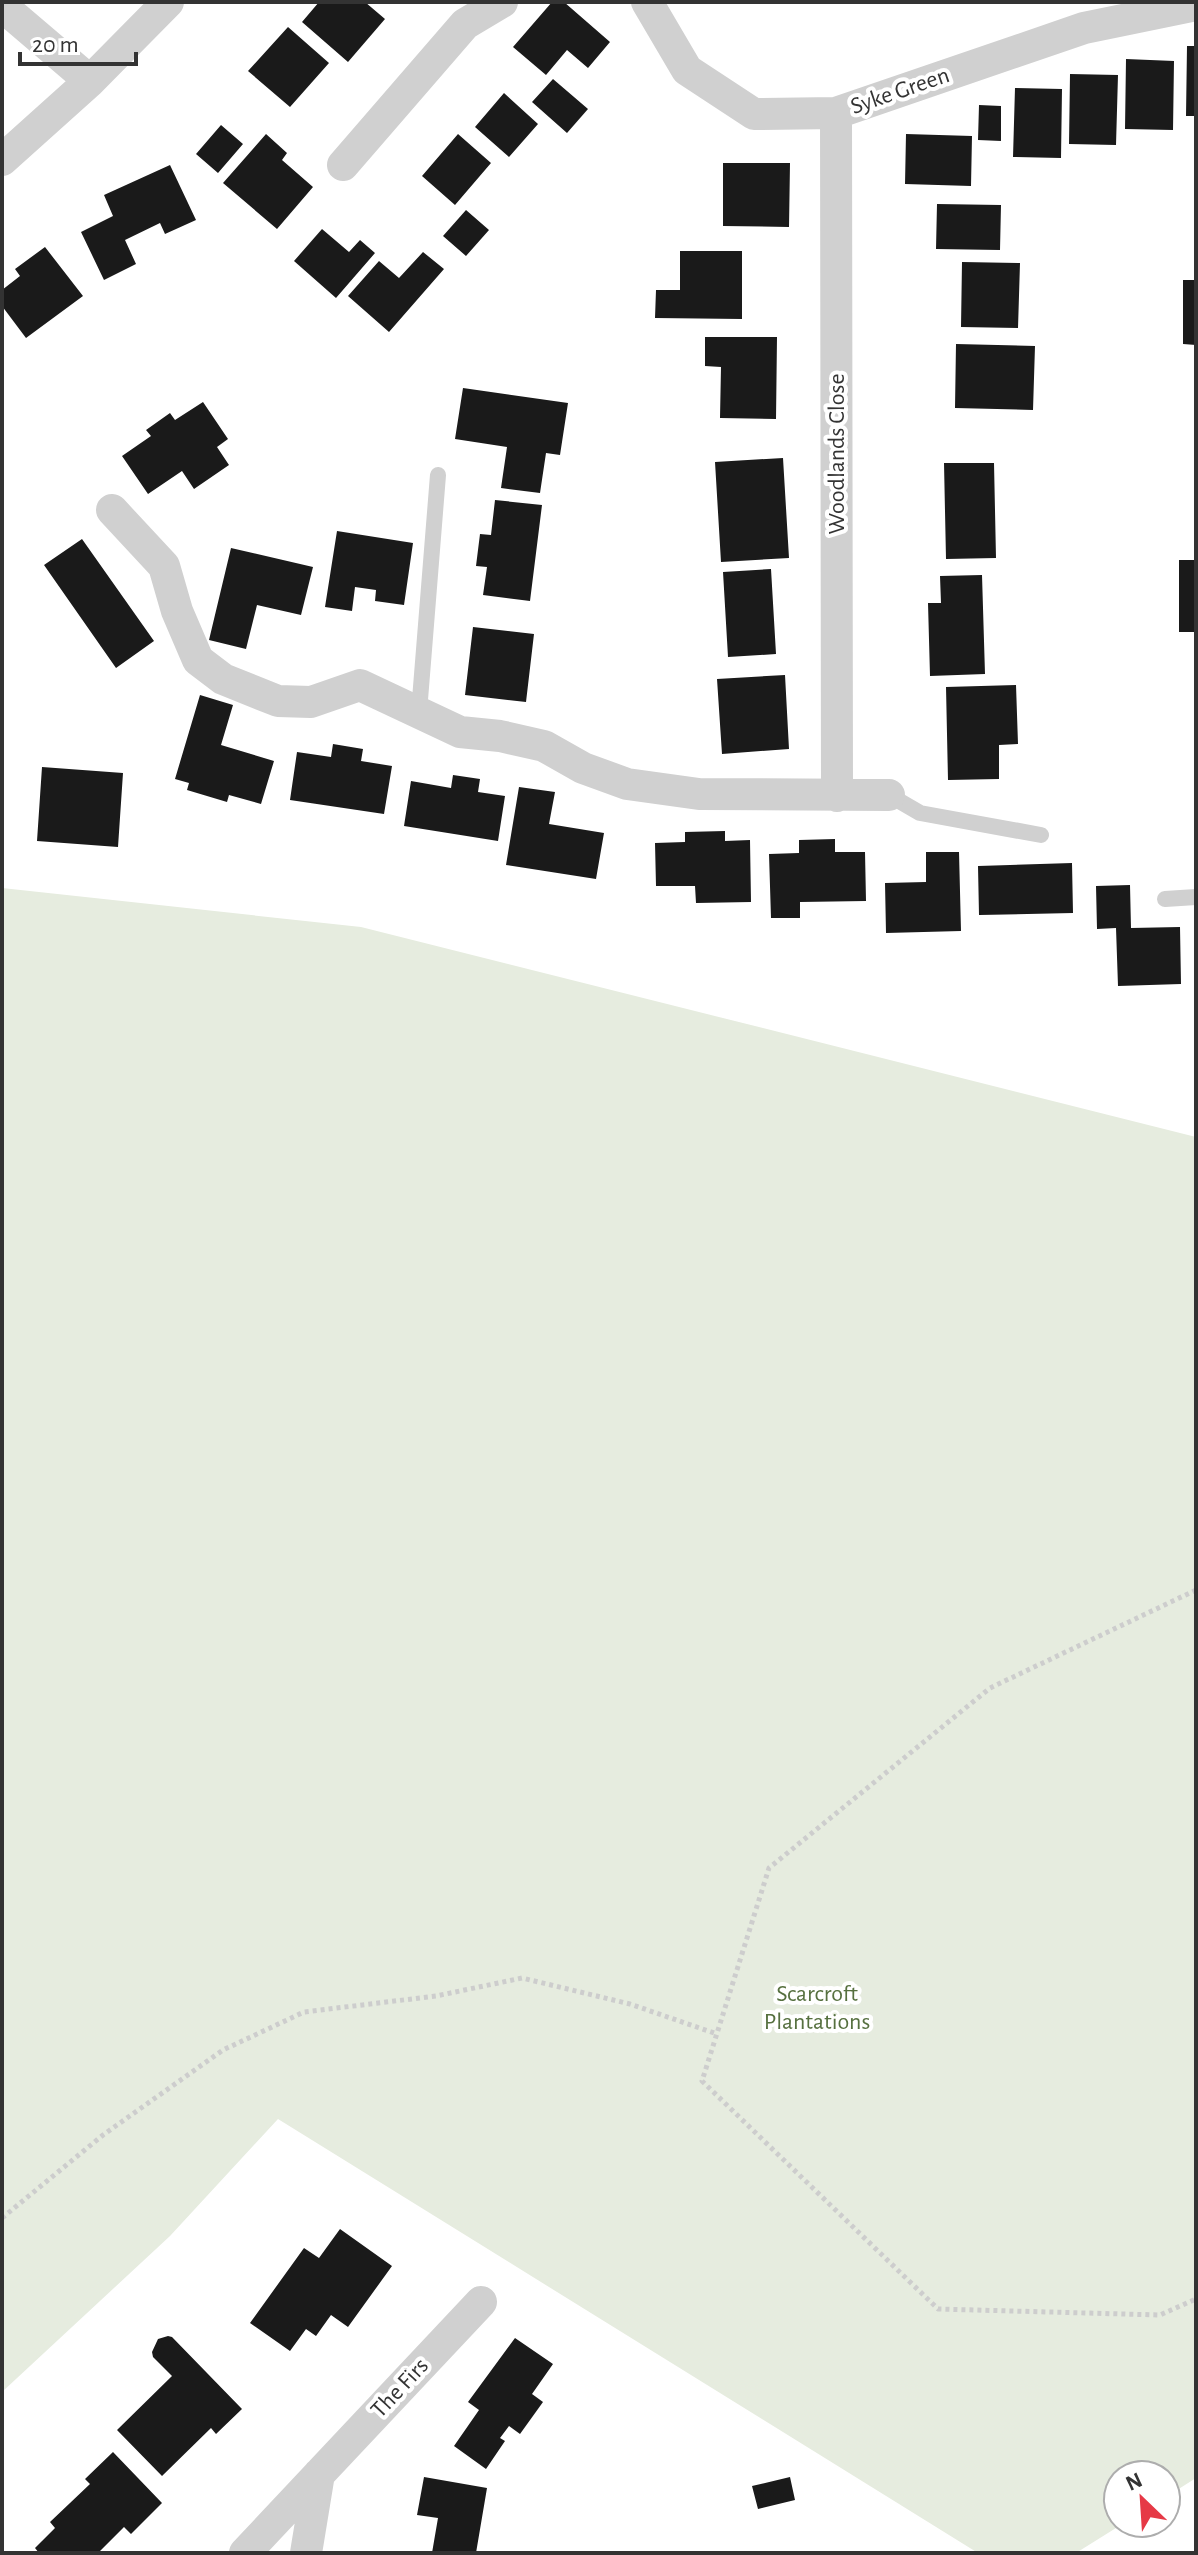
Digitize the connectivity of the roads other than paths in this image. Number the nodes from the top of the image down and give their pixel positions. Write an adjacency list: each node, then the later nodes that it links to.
1 (168, 2): 6 (street)
2 (502, 2): 9 (street)
3 (647, 2): 7 (street, Syke Green)
4 (1196, 5): 7 (street, Syke Green)
5 (2, 6): 6 (street)
6 (90, 81): 8 (street)
7 (836, 113): 14 (street, Woodlands Close)
8 (2, 160)
9 (343, 165)
10 (438, 475): 12 (lane)
11 (112, 510): 12 (street)
12 (419, 712): 14 (street)
13 (889, 795): 14 (street); 15 (lane)
14 (837, 796)
15 (1041, 835)
16 (1196, 897): 17 (lane)
17 (1165, 899)
18 (481, 2302): 19 (street, The Firs)
19 (319, 2474): 20 (street, The Firs); 21 (street)
20 (245, 2553)
21 (306, 2553)

